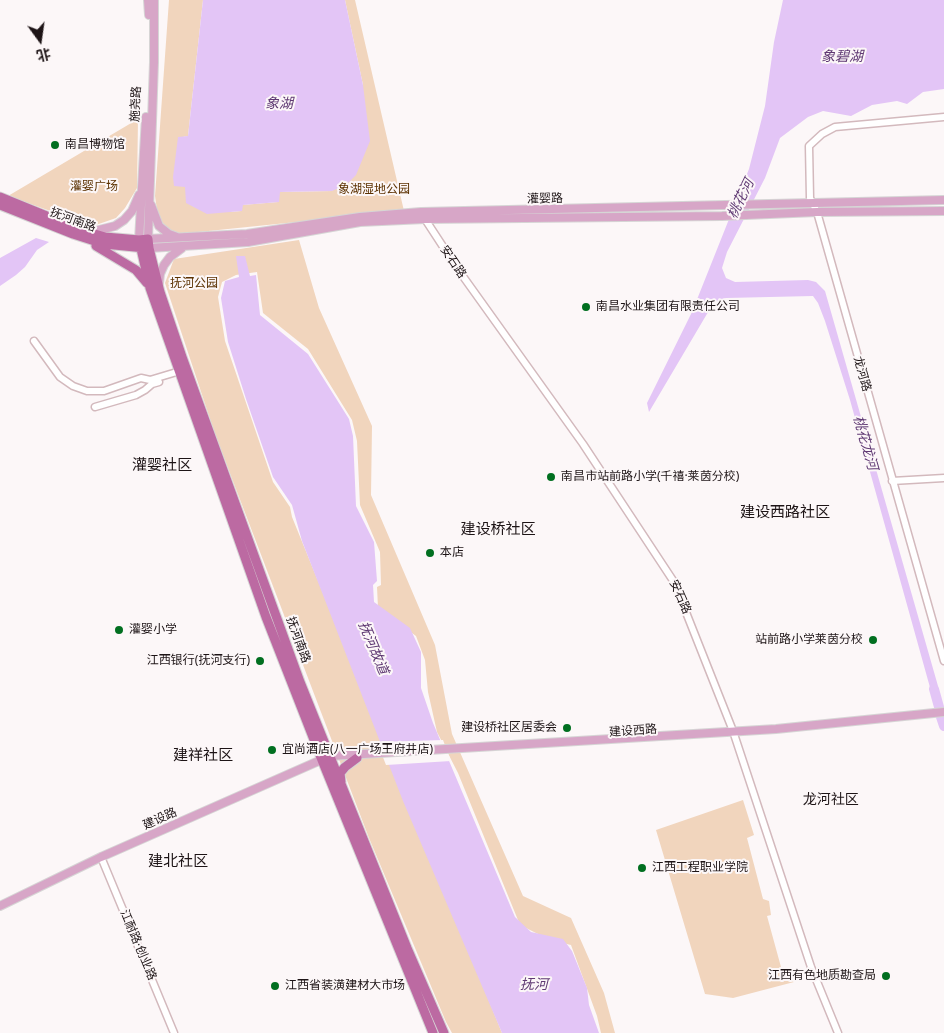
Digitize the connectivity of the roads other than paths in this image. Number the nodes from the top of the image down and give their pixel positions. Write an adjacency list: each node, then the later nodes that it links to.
1 (148, 0): 4 (main road, 施尧路)
2 (154, 0): 4 (main road, 施尧路)
3 (944, 117): 7 (street, 龙河路)
4 (146, 188): 12 (main road); 13 (main road); 14 (main road, 施尧路)
5 (0, 197): 12 (highway, 抚河南路)
6 (944, 200): 7 (main road, 灌婴路)
7 (813, 204): 10 (street, 龙河路); 11 (main road, 灌婴路)
8 (0, 205): 12 (highway, 抚河南路)
9 (944, 211): 10 (main road, 灌婴路)
10 (817, 212): 11 (main road, 灌婴路); 21 (street, 龙河路)
11 (423, 216): 13 (main road, 灌婴路); 15 (main road, 灌婴路); 25 (street, 安石路)
12 (77, 232): 14 (highway, 抚河南路); 16 (highway)
13 (179, 238): 14 (main road, 灌婴路)
14 (144, 244): 15 (main road, 灌婴路); 16 (highway, 抚河南路)
15 (183, 247): 16 (main road)
16 (154, 287): 18 (highway, 抚河南路); 27 (highway, 抚河南路)
17 (34, 341): 18 (street)
18 (181, 373): 19 (street); 27 (highway, 抚河南路)
19 (95, 407)
20 (944, 478): 21 (street)
21 (892, 481): 22 (street, 龙河路)
22 (944, 661)
23 (944, 712): 25 (main road, 建设西路)
24 (944, 716): 25 (main road, 建设西路)
25 (734, 733): 26 (main road, 建设西路); 34 (street, 安石路)
26 (357, 756): 27 (main road, 建设西路); 28 (highway)
27 (327, 760): 28 (highway, 抚河南路); 29 (main road, 建设路); 32 (highway, 抚河南路)
28 (341, 782): 33 (highway, 抚河南路)
29 (101, 857): 30 (main road, 建设路); 31 (street, 江耐路·创业路)
30 (0, 906)
31 (174, 1033)
32 (433, 1033)
33 (444, 1033)
34 (838, 1033)

